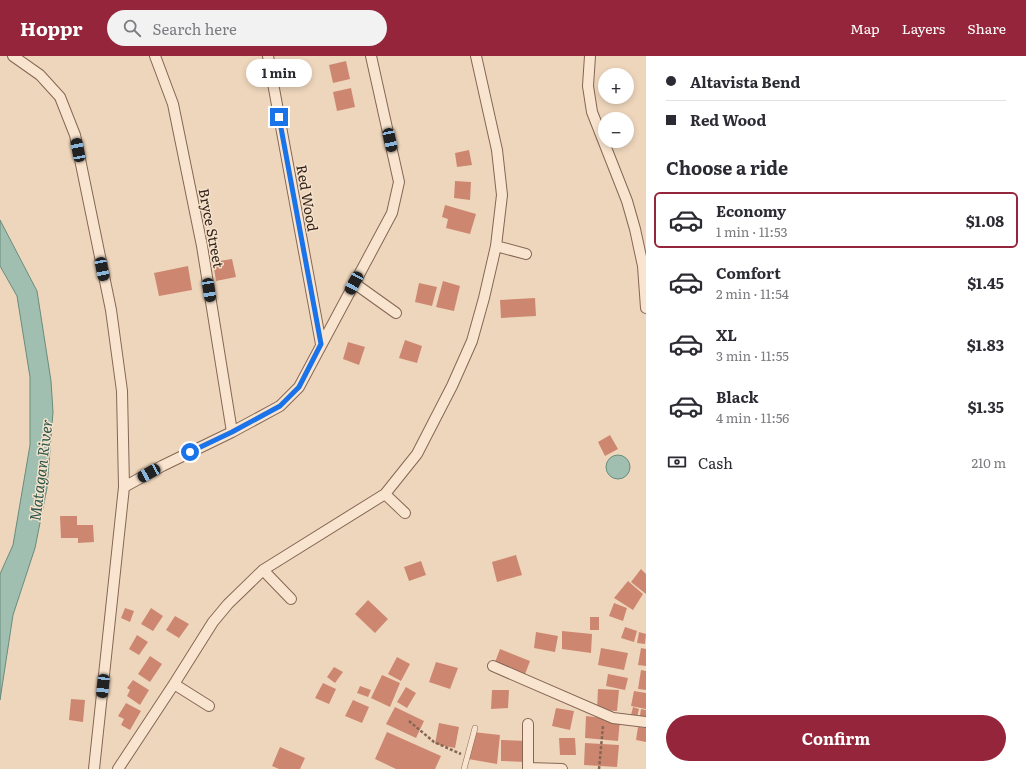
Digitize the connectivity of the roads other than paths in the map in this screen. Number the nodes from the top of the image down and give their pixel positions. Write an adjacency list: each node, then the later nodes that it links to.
1 (13, 56): 15 (street)
2 (155, 56): 14 (street, Bryce Street)
3 (268, 56): 13 (street, Red Wood)
4 (371, 56): 10 (street)
5 (476, 56): 7 (street)
6 (590, 56): 9 (street)
7 (496, 246): 8 (street); 16 (street)
8 (526, 254)
9 (644, 266): 11 (street)
10 (354, 283): 12 (street); 13 (street)
11 (646, 308)
12 (396, 313)
13 (321, 344): 14 (street)
14 (232, 432): 15 (street)
15 (124, 487): 27 (street)
16 (385, 494): 17 (street); 18 (street)
17 (405, 513)
18 (263, 570): 19 (street); 21 (street)
19 (291, 599)
20 (493, 666): 23 (street)
21 (174, 684): 22 (street); 28 (street)
22 (209, 706)
23 (646, 722)
24 (528, 724): 26 (street)
25 (475, 728): 29 (lane)
26 (528, 768): 30 (street)
27 (94, 769)
28 (118, 769)
29 (464, 769)
30 (562, 769)

